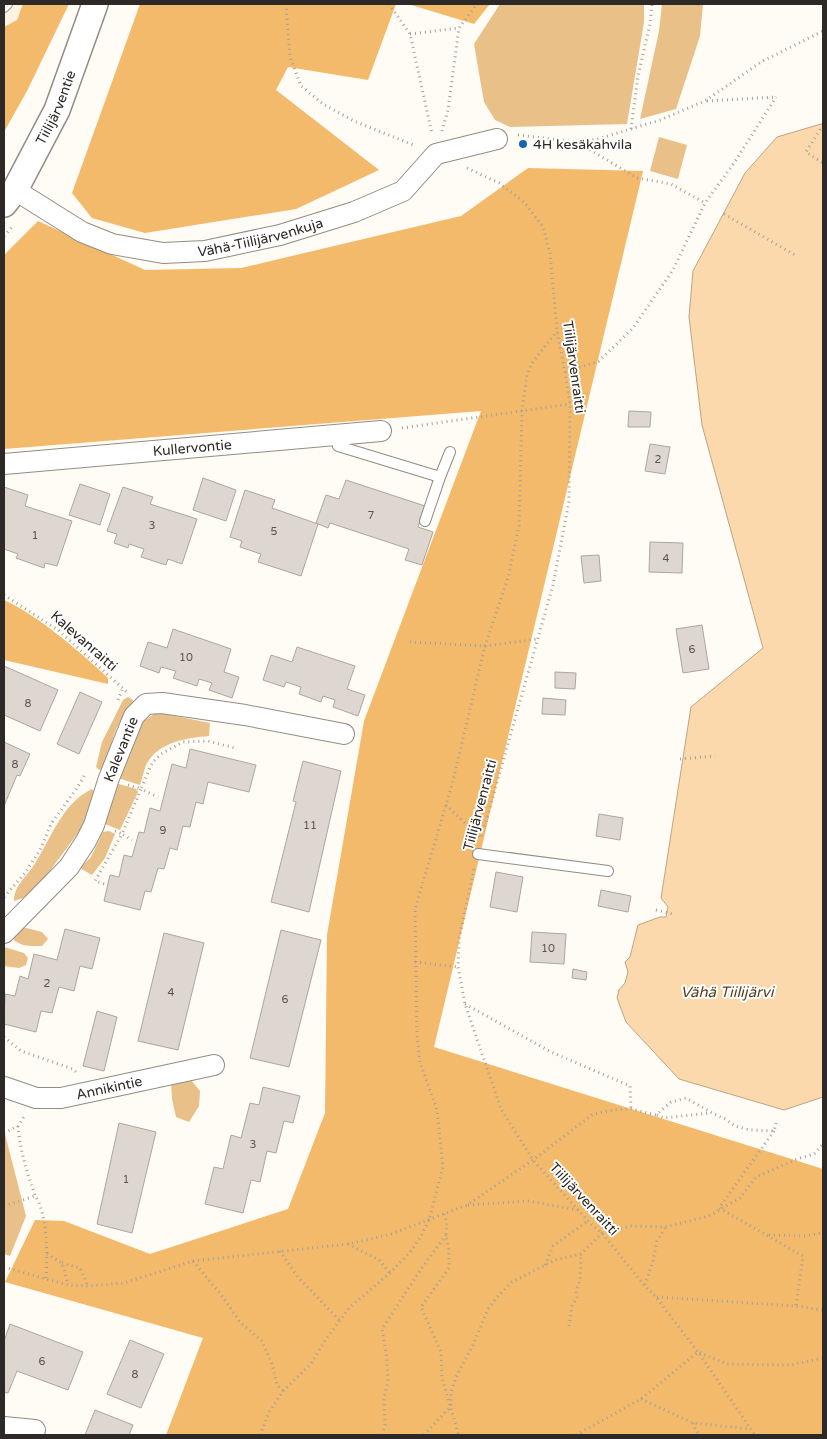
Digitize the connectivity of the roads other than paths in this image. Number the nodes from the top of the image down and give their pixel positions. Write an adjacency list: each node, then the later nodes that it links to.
1 (7, 4): 3 (lane)
2 (95, 4): 5 (street, Tiilijärventie)
3 (4, 7)
4 (496, 139): 5 (street, Vähä-Tiilijärvenkuja)
5 (10, 197)
6 (381, 431): 9 (street, Kullervontie)
7 (338, 446): 10 (lane)
8 (450, 452): 10 (lane)
9 (4, 464)
10 (440, 477): 11 (lane)
11 (425, 521)
12 (344, 734): 15 (street, Kalevantie)
13 (478, 854): 14 (lane)
14 (608, 871)
15 (4, 932)
16 (214, 1065): 17 (street, Annikintie)
17 (4, 1087)
18 (4, 1427): 19 (street)
19 (35, 1430)

